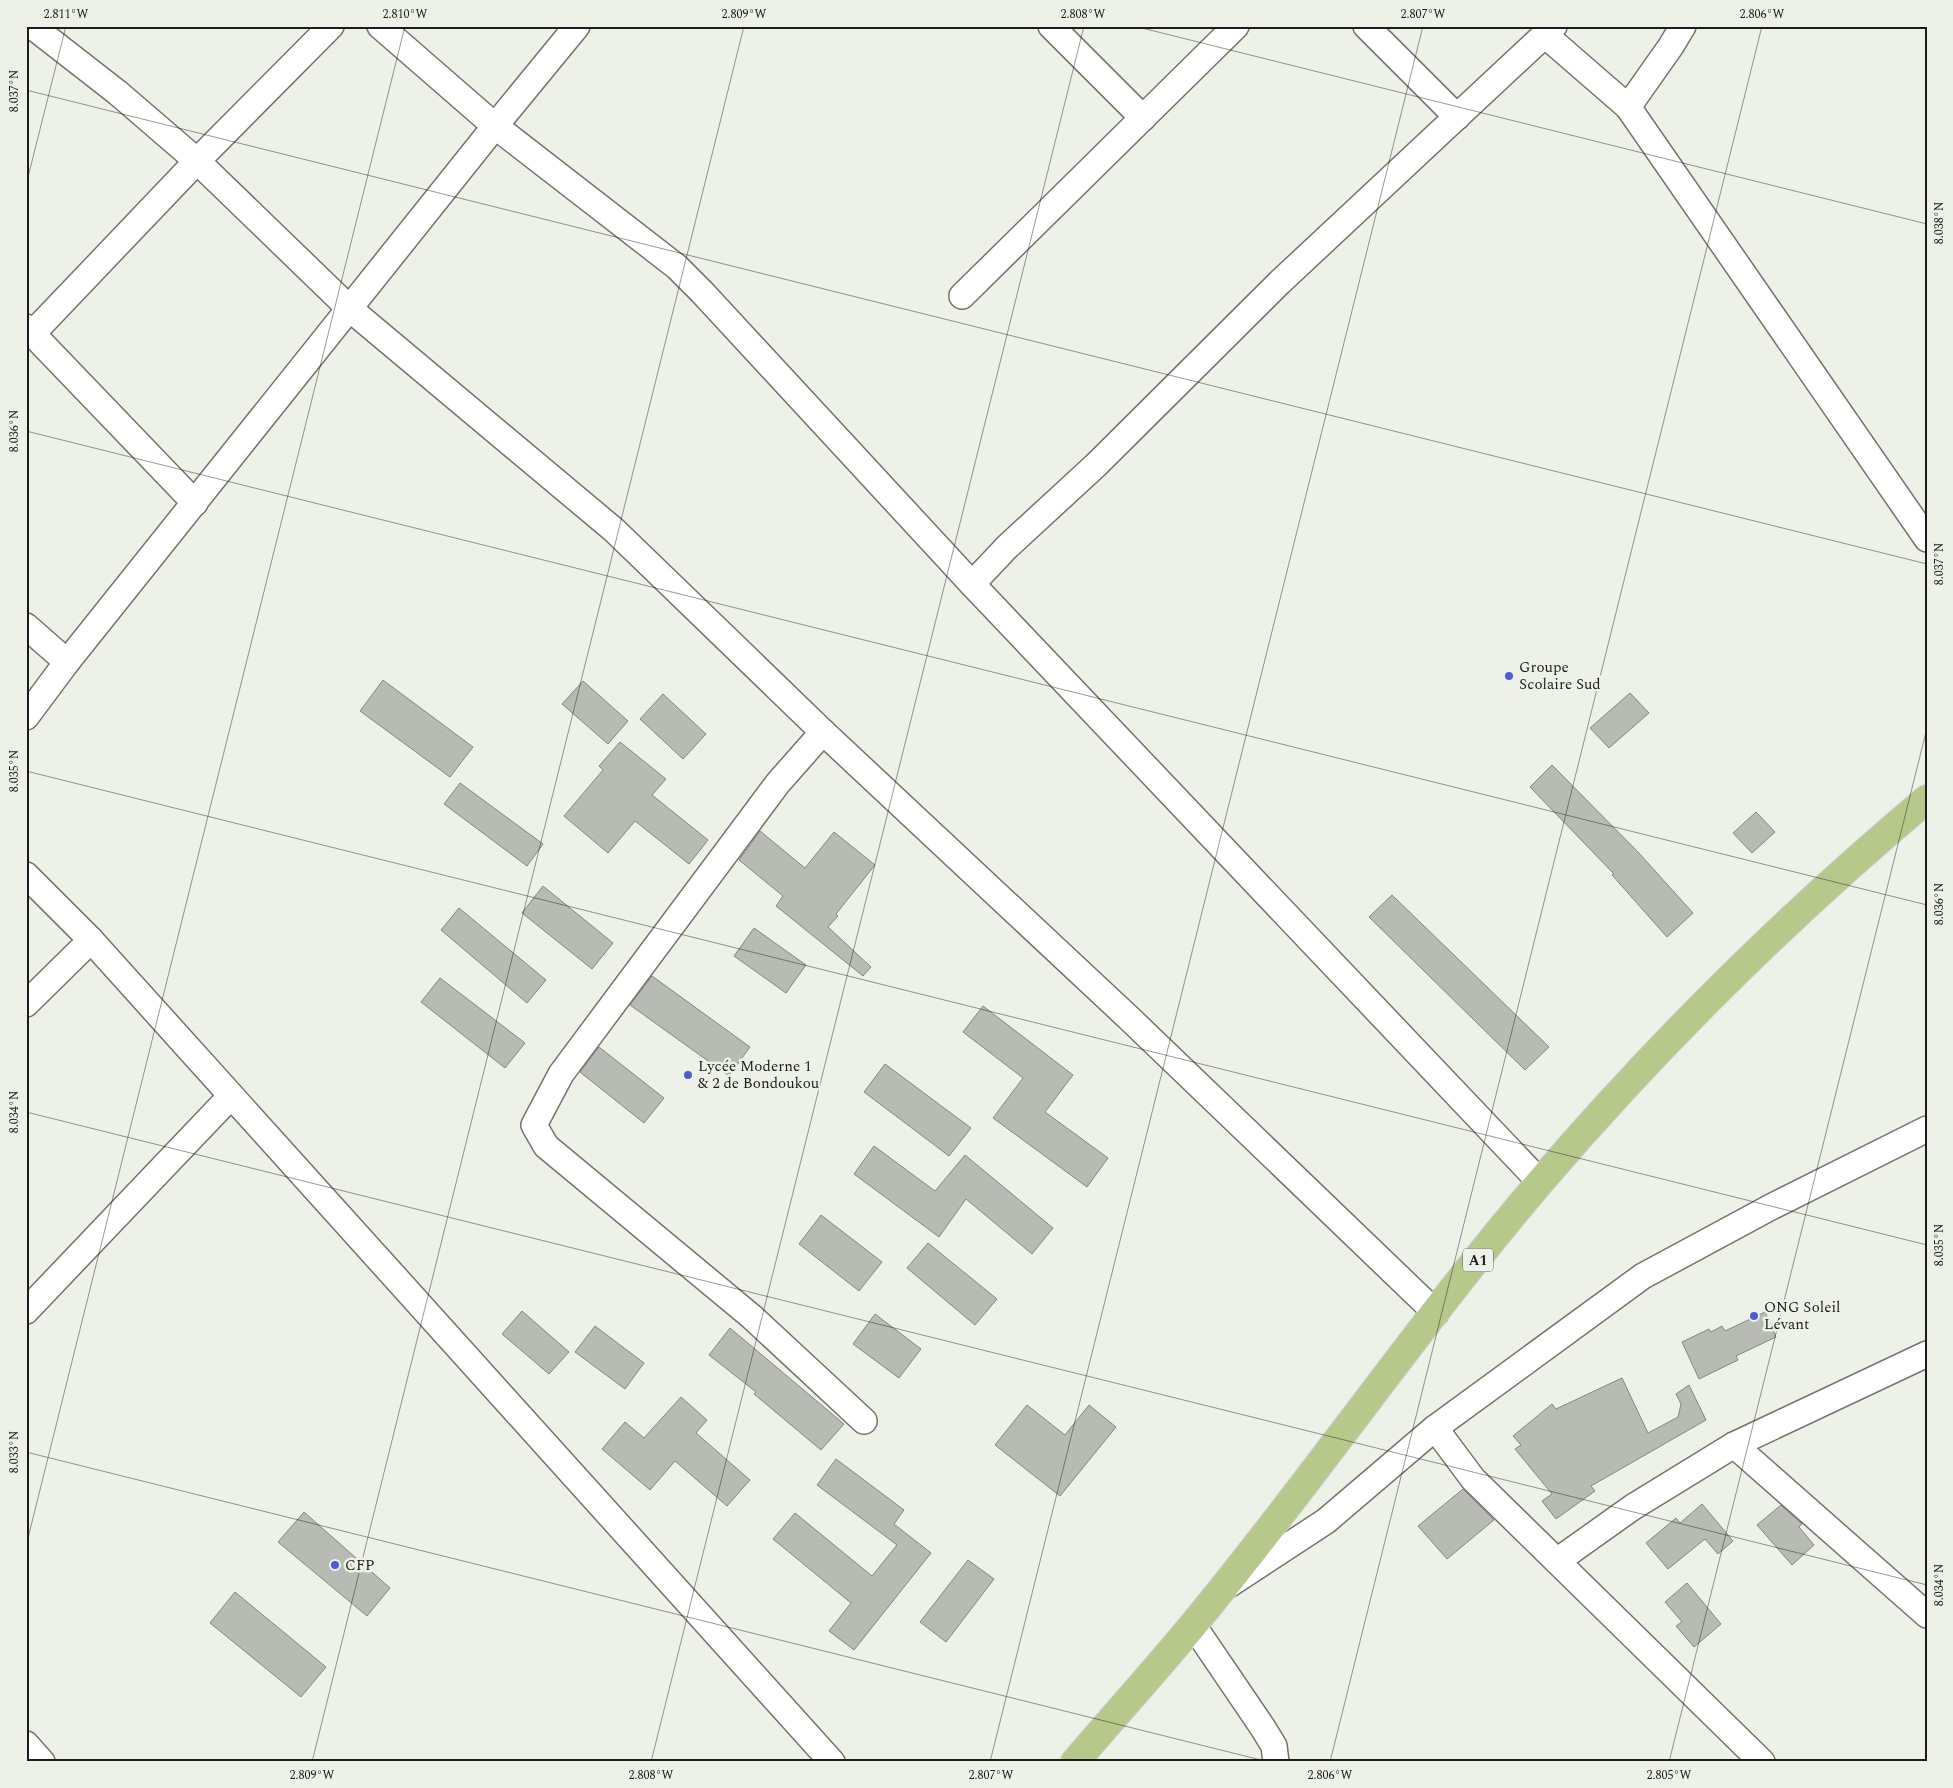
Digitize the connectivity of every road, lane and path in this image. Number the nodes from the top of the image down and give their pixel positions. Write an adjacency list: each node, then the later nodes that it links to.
1 (32, 26): 14 (street)
2 (331, 26): 14 (street)
3 (380, 26): 13 (street)
4 (577, 26): 13 (street)
5 (1051, 26): 12 (street)
6 (1236, 26): 12 (street)
7 (1366, 26): 11 (street)
8 (1683, 26): 10 (street)
9 (1549, 31): 10 (street); 11 (street)
10 (1628, 107): 19 (street)
11 (1457, 116): 20 (street)
12 (1143, 118): 15 (street)
13 (495, 126): 16 (street); 20 (street)
14 (197, 161): 16 (street); 17 (street)
15 (962, 296)
16 (350, 309): 18 (street); 24 (street)
17 (29, 331): 18 (street)
18 (195, 503): 22 (street)
19 (1927, 539)
20 (972, 584): 31 (street)
21 (26, 626): 22 (street)
22 (67, 662): 23 (street)
23 (26, 717)
24 (823, 732): 33 (street); 35 (street)
25 (1927, 799): 31 (main road, A1)
26 (26, 875): 27 (street)
27 (91, 940): 28 (street); 29 (street)
28 (26, 1004)
29 (231, 1096): 32 (street); 44 (street)
30 (1927, 1129): 36 (street)
31 (1540, 1182): 33 (main road, A1)
32 (26, 1311)
33 (1436, 1313): 39 (main road, A1)
34 (1927, 1354): 37 (street)
35 (864, 1420)
36 (1434, 1428): 38 (street); 39 (street)
37 (1734, 1445): 38 (street); 40 (street)
38 (1557, 1561): 47 (street)
39 (1221, 1590): 41 (main road, A1)
40 (1927, 1615)
41 (1193, 1625): 45 (main road, A1); 46 (street)
42 (26, 1744): 43 (street)
43 (42, 1762)
44 (832, 1762)
45 (1075, 1762)
46 (1276, 1762)
47 (1762, 1762)

